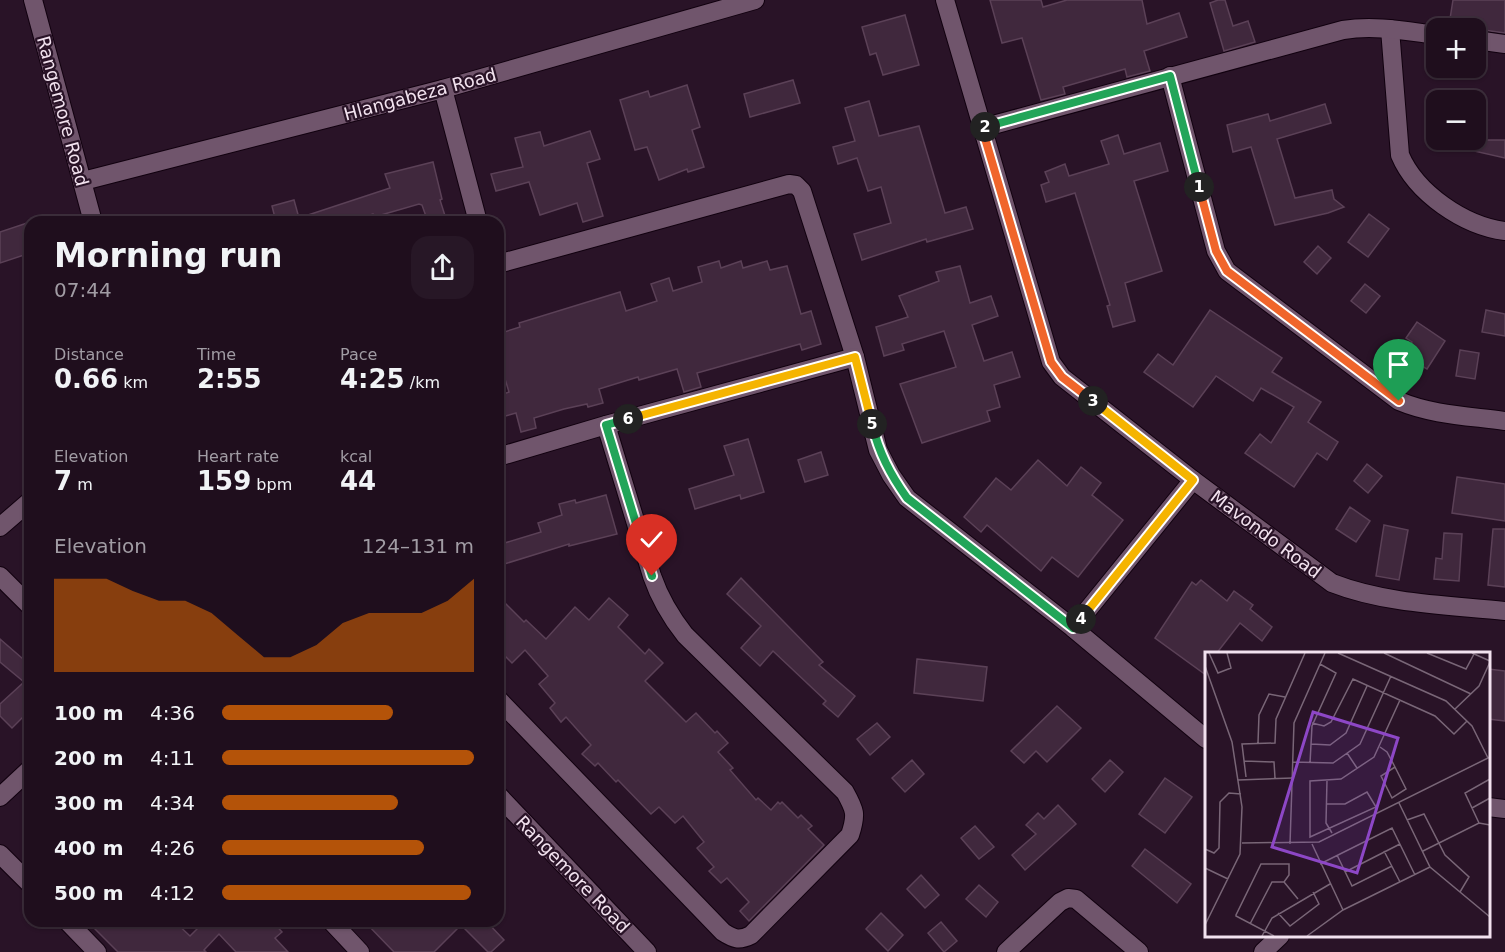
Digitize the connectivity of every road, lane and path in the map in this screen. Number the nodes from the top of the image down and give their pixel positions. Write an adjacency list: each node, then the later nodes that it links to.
1 (33, 0): 11 (street, Rangemore Road)
2 (755, 0): 9 (street, Hlangabeza Road)
3 (945, 0): 10 (street, Mavondo Road)
4 (1390, 28): 5 (street); 8 (street); 14 (street)
5 (1426, 33)
6 (1486, 41): 7 (street)
7 (1505, 44)
8 (1170, 76): 10 (street); 17 (street)
9 (443, 89): 11 (street, Hlangabeza Road); 13 (street)
10 (982, 128): 20 (street, Mavondo Road)
11 (83, 181): 12 (street, Rangemore Road)
12 (92, 216)
13 (476, 216)
14 (1505, 231)
15 (504, 262): 16 (street)
16 (855, 357): 18 (street); 26 (street)
17 (1505, 421)
18 (606, 425): 19 (street); 27 (street)
19 (504, 455)
20 (1193, 480): 25 (street, Mavondo Road); 26 (street)
21 (24, 506): 22 (street)
22 (0, 527)
23 (0, 576): 24 (street)
24 (24, 600)
25 (1505, 611)
26 (1073, 628): 28 (street)
27 (504, 705)
28 (1205, 738)
29 (24, 775): 30 (street)
30 (0, 797)
31 (504, 801): 41 (street, Rangemore Road)
32 (1490, 807): 33 (street)
33 (1505, 809)
34 (0, 854): 35 (street)
35 (24, 878)
36 (73, 927): 39 (street)
37 (337, 927): 40 (street)
38 (1279, 937): 44 (street)
39 (97, 952)
40 (360, 952)
41 (647, 952)
42 (1006, 952): 43 (street)
43 (1139, 952)
44 (1263, 952)

